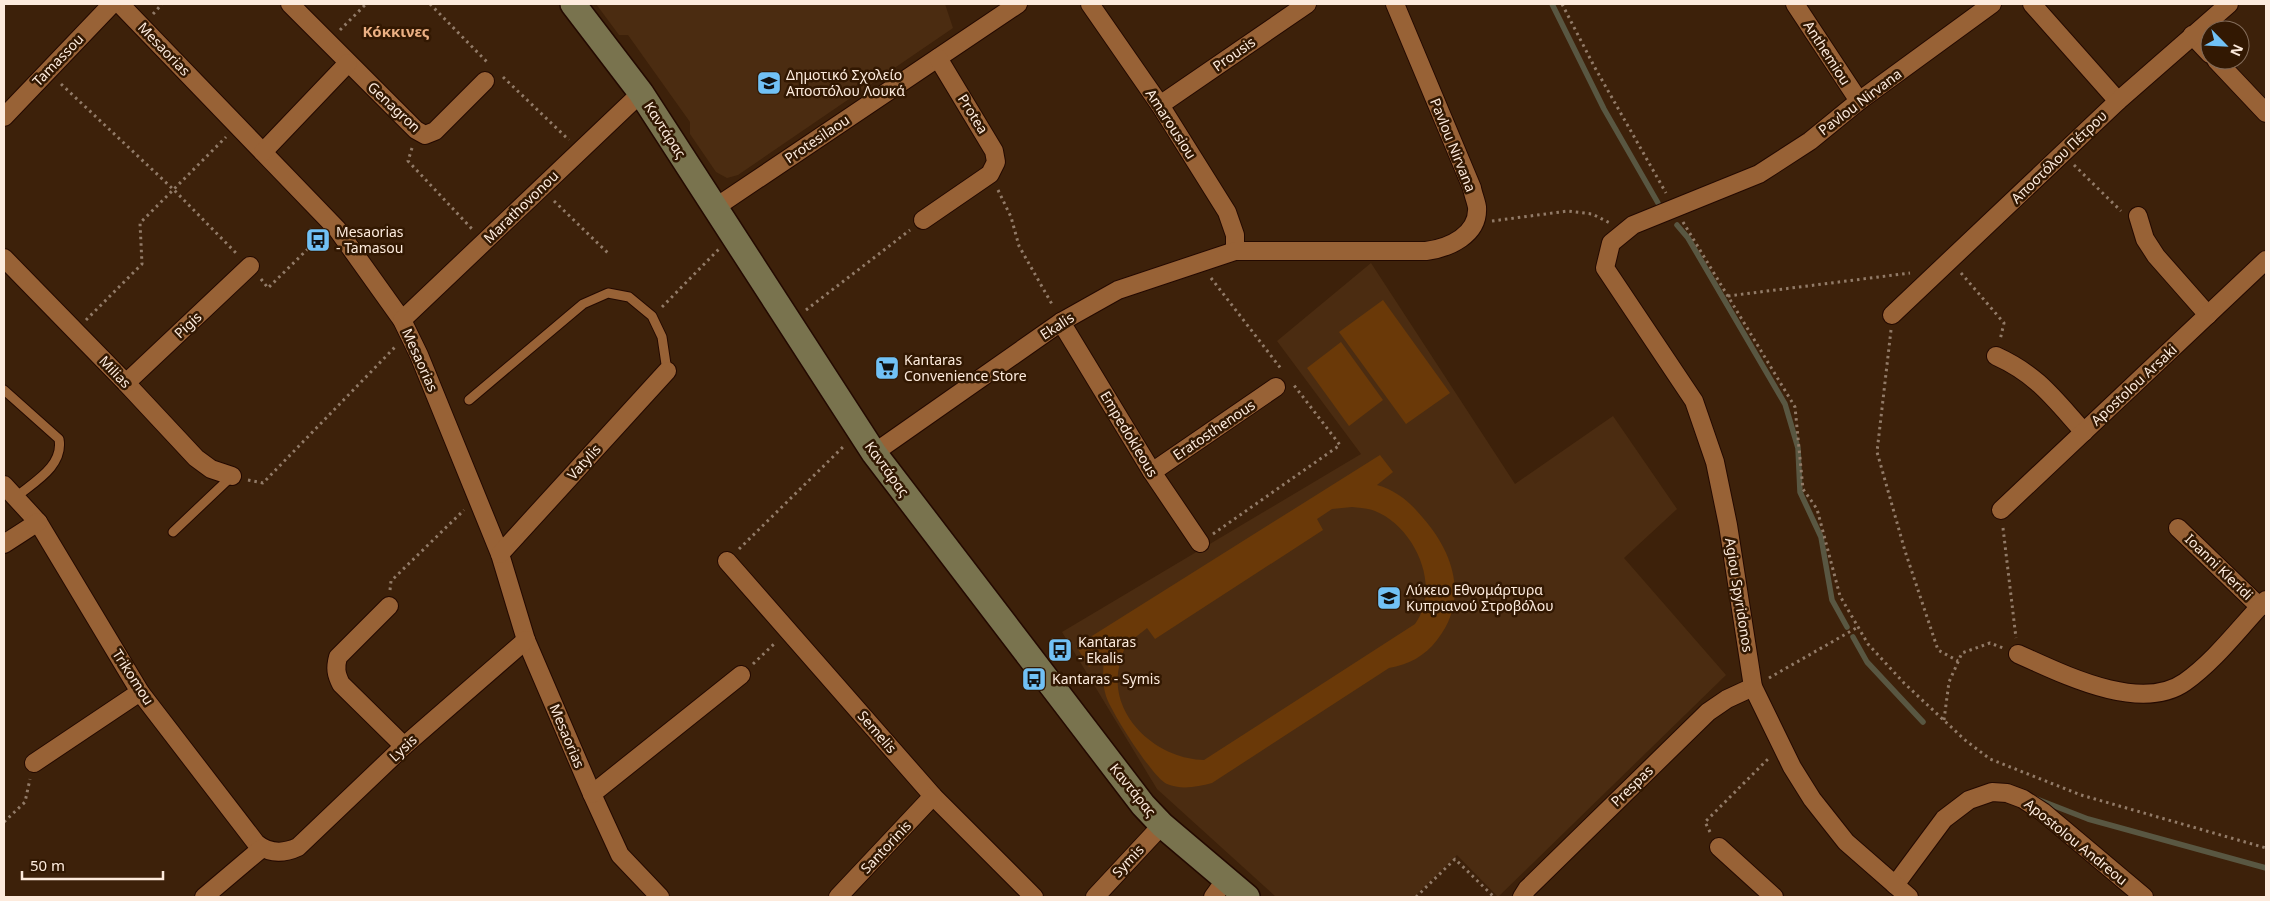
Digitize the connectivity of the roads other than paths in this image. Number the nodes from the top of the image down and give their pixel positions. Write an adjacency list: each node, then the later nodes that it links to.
1 (112, 4): 25 (street, Tamassou)
2 (120, 4): 26 (street, Mesaorias)
3 (290, 4): 17 (street, Genagron)
4 (573, 4): 20 (street, Καντάρας)
5 (1018, 4): 16 (street, Protesilaou)
6 (1090, 4): 23 (street, Amarousiou)
7 (1307, 4): 13 (street, Prousis)
8 (1395, 4): 30 (street, Pavlou Nirvana)
9 (1796, 4): 21 (street, Anthemiou)
10 (1992, 4): 21 (street, Pavlou Nirvana)
11 (2032, 4): 22 (street)
12 (2229, 4): 14 (street, Αποστόλου Πέτρου)
13 (1288, 9): 23 (street, Prousis)
14 (2192, 35): 15 (street); 22 (street, Αποστόλου Πέτρου)
15 (2200, 43)
16 (938, 58): 27 (street, Protesilaou); 29 (street, Protea)
17 (348, 63): 19 (street, Genagron); 26 (street)
18 (2225, 70): 24 (street)
19 (485, 81)
20 (641, 93): 27 (street, Καντάρας); 38 (street, Marathovonou)
21 (1860, 101): 34 (street, Pavlou Nirvana)
22 (2118, 101): 35 (street, Αποστόλου Πέτρου)
23 (1160, 105): 30 (street, Amarousiou)
24 (2266, 113)
25 (4, 117)
26 (263, 152): 38 (street, Mesaorias)
27 (716, 207): 46 (street, Καντάρας)
28 (2138, 216): 36 (street)
29 (923, 220)
30 (1235, 251): 37 (street, Ekalis)
31 (4, 258): 42 (street, Milias)
32 (2266, 260): 36 (street, Apostolou Arsaki)
33 (250, 266): 42 (street, Pigis)
34 (1605, 268): 63 (street, Agiou Spyridonos)
35 (1892, 315)
36 (2208, 315): 45 (street, Apostolou Arsaki)
37 (1062, 322): 46 (street, Ekalis); 47 (street, Empedokleous)
38 (405, 326): 56 (street, Mesaorias)
39 (1996, 356): 45 (street)
40 (667, 371): 44 (lane); 56 (street, Vatylis)
41 (1283, 380): 47 (street, Eratosthenous)
42 (126, 383): 48 (street, Milias)
43 (4, 390): 49 (lane)
44 (469, 400)
45 (2084, 432): 50 (street, Apostolou Arsaki)
46 (874, 453): 69 (street, Καντάρας)
47 (1152, 472): 54 (street, Empedokleous)
48 (232, 476): 53 (lane)
49 (10, 491): 51 (street, Trikomou)
50 (2001, 510)
51 (38, 522): 55 (street); 64 (street, Trikomou)
52 (2178, 528): 58 (street, Ioanni Kleridi)
53 (173, 532)
54 (1200, 543)
55 (4, 544)
56 (500, 554): 60 (street, Mesaorias)
57 (727, 561): 68 (street, Semelis)
58 (2263, 603): 61 (street)
59 (388, 606): 65 (street)
60 (526, 640): 65 (street, Lysis); 67 (street, Mesaorias)
61 (2018, 654)
62 (741, 675): 67 (street)
63 (1753, 687): 72 (street, Agiou Spyridonos); 80 (street, Prespas)
64 (140, 692): 66 (street); 71 (street, Trikomou)
65 (404, 746): 71 (street, Lysis)
66 (34, 763)
67 (592, 794): 75 (street, Mesaorias)
68 (934, 796): 76 (street, Santorinis); 77 (street, Semelis)
69 (1162, 825): 73 (street, Καντάρας); 78 (street, Symis)
70 (1719, 847): 81 (street)
71 (262, 848): 74 (street)
72 (1895, 884): 82 (street, Agiou Spyridonos); 83 (street, Apostolou Andreou)
73 (1220, 888): 79 (street, Καντάρας)
74 (204, 897)
75 (660, 897)
76 (838, 897)
77 (1034, 897)
78 (1094, 897)
79 (1247, 897)
80 (1522, 897)
81 (1774, 897)
82 (1909, 897)
83 (2144, 897)

